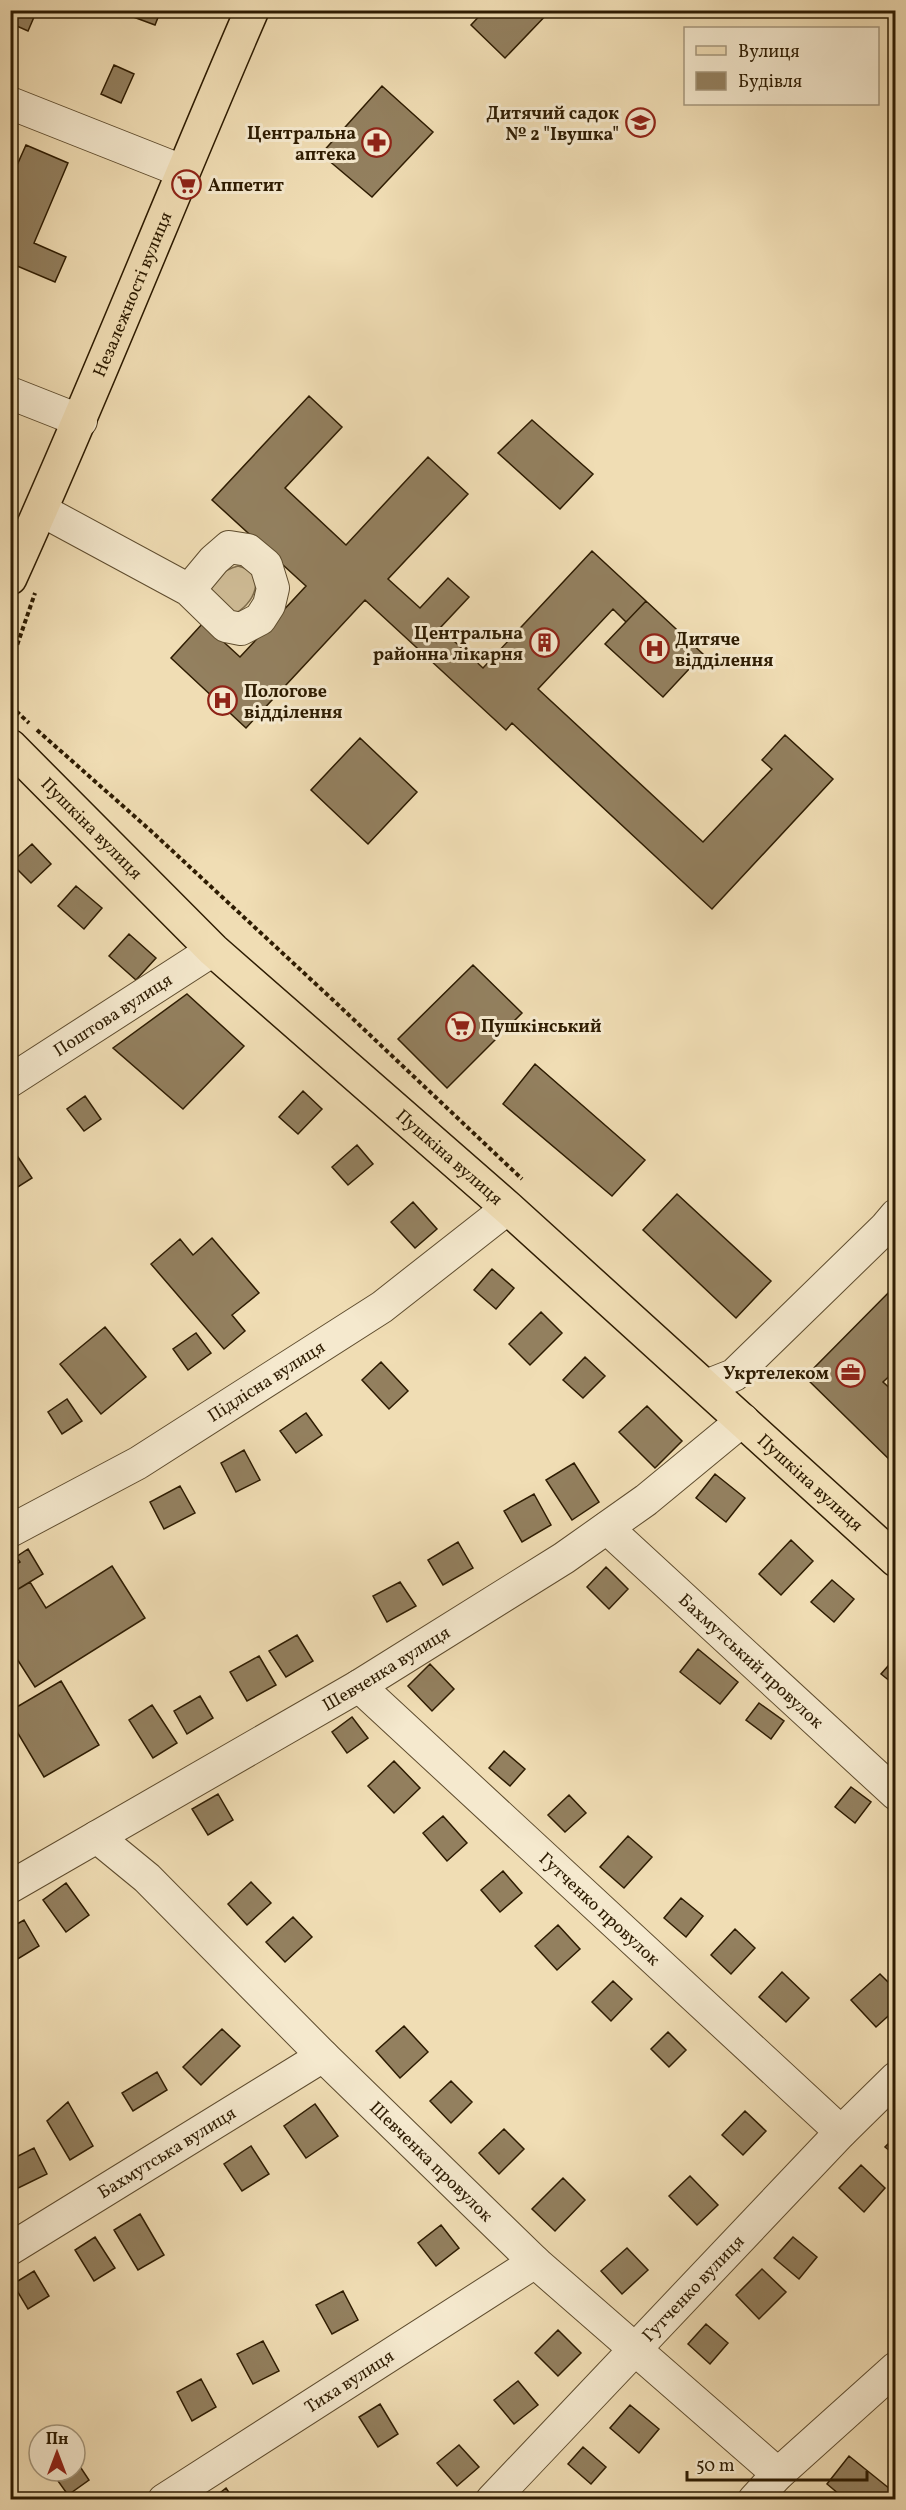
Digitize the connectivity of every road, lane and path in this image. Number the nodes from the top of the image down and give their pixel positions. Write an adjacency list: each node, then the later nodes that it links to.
1 (252, 10): 3 (main road, Незалежності вулиця)
2 (10, 103): 3 (street)
3 (182, 171): 5 (main road, Незалежності вулиця)
4 (10, 393): 5 (street)
5 (81, 421): 6 (main road, Незалежності вулиця)
6 (41, 510): 7 (main road, Незалежності вулиця); 8 (street)
7 (10, 578)
8 (189, 590)
9 (10, 682): 13 (path)
10 (10, 746): 11 (main road, Пушкіна вулиця)
11 (213, 950): 12 (street, Поштова вулиця); 13 (main road, Пушкіна вулиця)
12 (10, 1081)
13 (517, 1195): 15 (main road, Пушкіна вулиця); 18 (street, Підлісна вулиця)
14 (896, 1215): 15 (street)
15 (706, 1386): 16 (main road, Пушкіна вулиця)
16 (743, 1420): 17 (street, Шевченка вулиця); 19 (main road, Пушкіна вулиця)
17 (607, 1528): 20 (street, Шевченка вулиця); 21 (street, Бахмутський провулок)
18 (10, 1531)
19 (896, 1560)
20 (359, 1686): 22 (street, Шевченка вулиця); 26 (street, Гутченко провулок)
21 (896, 1794)
22 (97, 1837): 23 (street, Шевченка вулиця); 24 (street, Шевченка провулок)
23 (10, 1887)
24 (323, 2056): 27 (street, Бахмутська вулиця); 28 (street, Шевченка провулок)
25 (896, 2078): 26 (street, Гутченко вулиця)
26 (842, 2132): 29 (street, Гутченко вулиця)
27 (10, 2249)
28 (535, 2262): 29 (street, Шевченка провулок); 32 (street, Тиха вулиця)
29 (636, 2348): 31 (street, Шевченка провулок); 33 (street, Гутченко вулиця)
30 (894, 2372): 31 (street)
31 (778, 2474): 34 (street)
32 (164, 2499)
33 (492, 2499)
34 (754, 2499)

